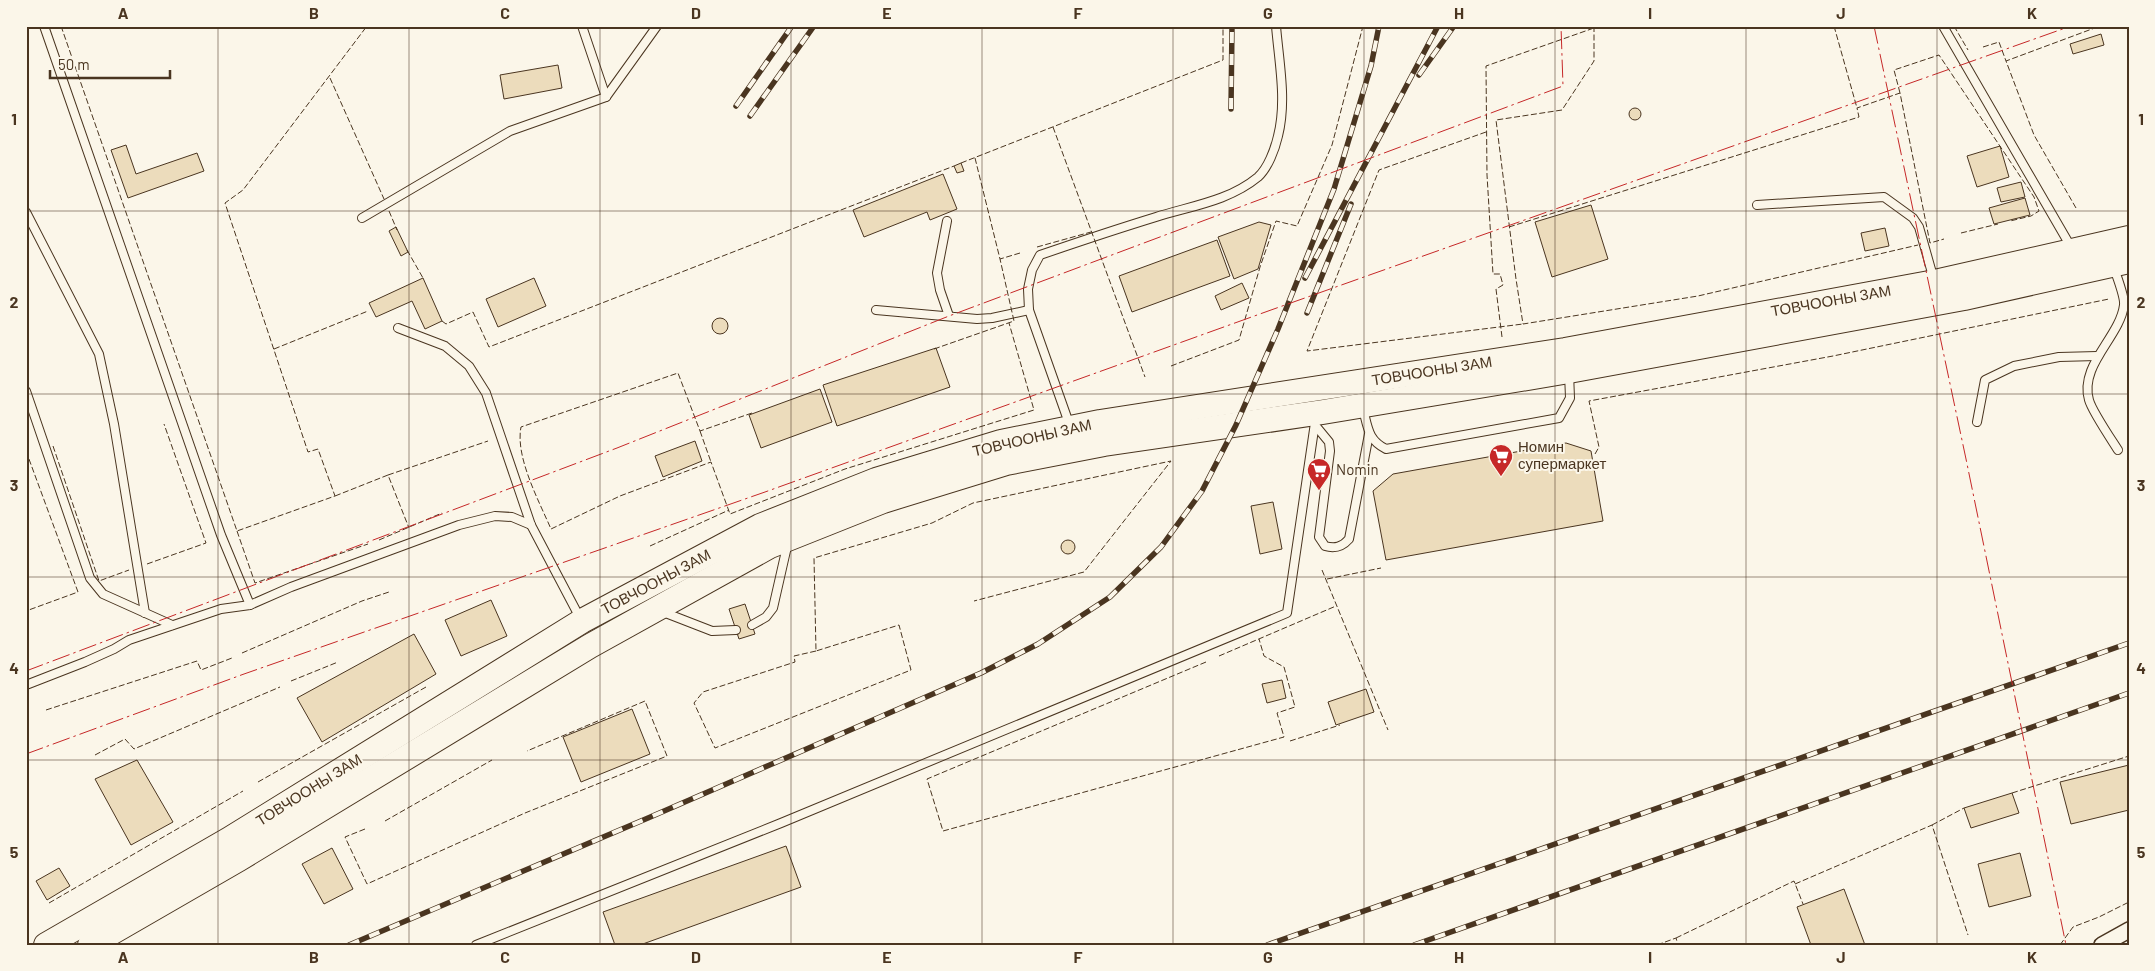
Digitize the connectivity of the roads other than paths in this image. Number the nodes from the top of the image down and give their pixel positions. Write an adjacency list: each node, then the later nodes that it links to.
1 (44, 26): 30 (lane)
2 (582, 26): 6 (lane)
3 (657, 26): 6 (lane)
4 (1276, 26): 16 (lane)
5 (1943, 26): 12 (lane)
6 (606, 97): 9 (lane)
7 (1758, 205): 14 (lane)
8 (26, 212): 32 (lane)
9 (362, 218)
10 (947, 222): 17 (lane)
11 (2129, 238): 12 (highway, ТОВЧООНЫ ЗАМ)
12 (2079, 261): 13 (highway, ТОВЧООНЫ ЗАМ); 14 (highway, ТОВЧООНЫ ЗАМ); 20 (highway, ТОВЧООНЫ ЗАМ)
13 (2121, 262): 19 (lane)
14 (1935, 282): 25 (highway, ТОВЧООНЫ ЗАМ)
15 (876, 310): 17 (lane)
16 (1029, 310): 17 (lane); 25 (lane)
17 (949, 316)
18 (398, 328): 28 (lane)
19 (2097, 356): 24 (lane); 27 (lane)
20 (1569, 371): 22 (highway, ТОВЧООНЫ ЗАМ); 26 (lane)
21 (26, 391): 32 (lane)
22 (1362, 406): 23 (highway, ТОВЧООНЫ ЗАМ); 26 (lane)
23 (1316, 419): 26 (lane); 29 (highway, ТОВЧООНЫ ЗАМ); 41 (lane)
24 (1977, 422)
25 (1071, 428): 33 (highway, ТОВЧООНЫ ЗАМ)
26 (1369, 434)
27 (2118, 450)
28 (531, 525): 30 (lane); 33 (lane)
29 (789, 538): 31 (highway, ТОВЧООНЫ ЗАМ); 35 (lane)
30 (250, 604): 34 (lane)
31 (656, 609): 36 (lane); 40 (highway, ТОВЧООНЫ ЗАМ)
32 (145, 613): 34 (lane)
33 (582, 621): 39 (highway, ТОВЧООНЫ ЗАМ)
34 (172, 625): 37 (lane)
35 (752, 625)
36 (736, 630)
37 (26, 685)
38 (2129, 930): 42 (street)
39 (46, 945)
40 (90, 945)
41 (476, 945)
42 (2102, 945)

